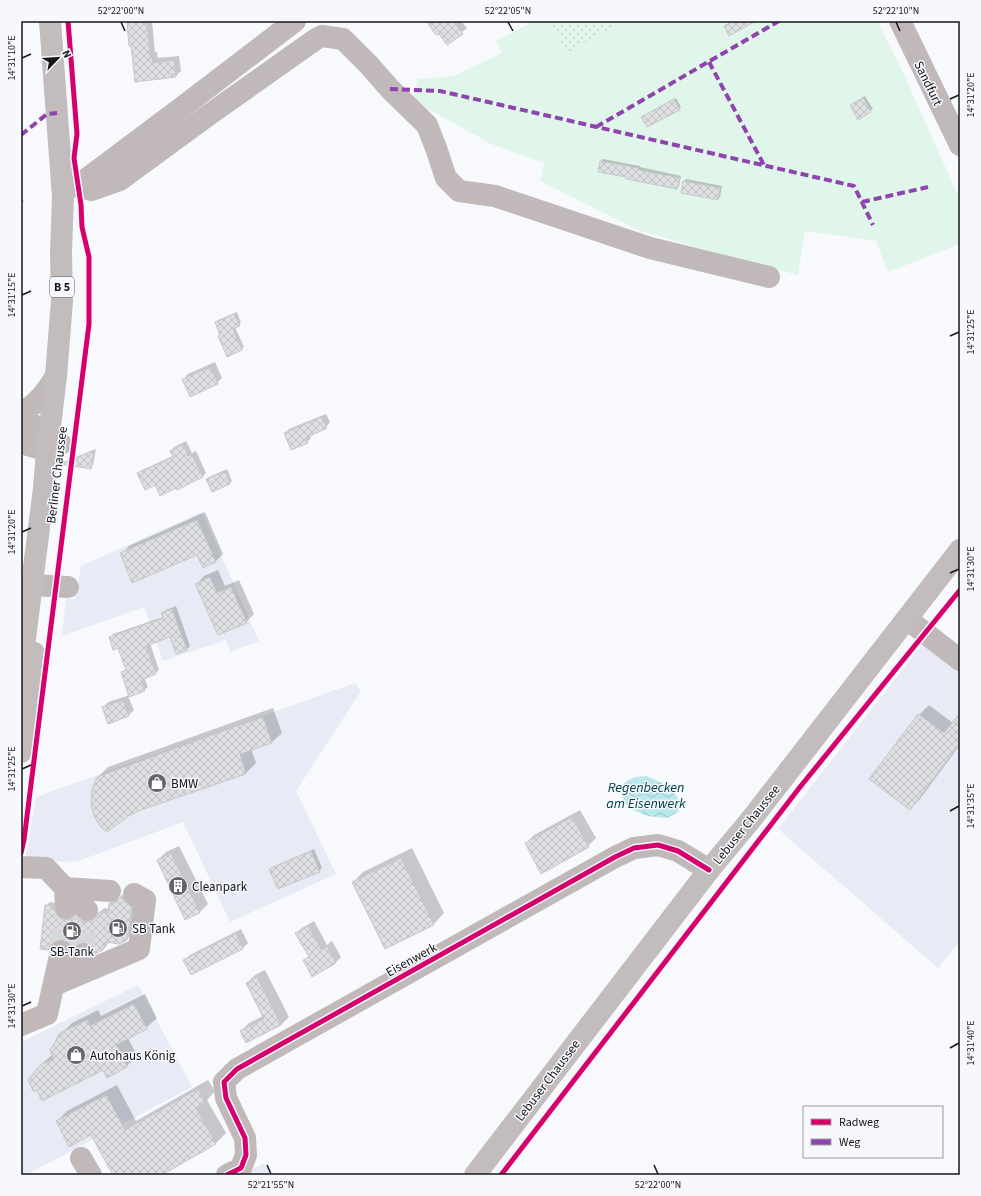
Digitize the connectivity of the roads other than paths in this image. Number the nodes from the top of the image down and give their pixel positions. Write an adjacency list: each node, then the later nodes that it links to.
1 (50, 21): 5 (main road, Berliner Chaussee / B 5)
2 (295, 21): 5 (street)
3 (900, 21): 4 (street, Sandfurt)
4 (960, 145)
5 (68, 190): 6 (street); 7 (main road, Berliner Chaussee / B 5); 10 (main road, Berliner Chaussee / B 5)
6 (769, 278)
7 (56, 376): 8 (street); 10 (main road, Berliner Chaussee / B 5)
8 (21, 413)
9 (21, 420): 10 (street)
10 (52, 442): 11 (street); 13 (main road, Berliner Chaussee / B 5)
11 (21, 443)
12 (960, 550): 15 (main road, Lebuser Chaussee)
13 (37, 585): 14 (street); 16 (main road, Berliner Chaussee / B 5)
14 (68, 588)
15 (907, 619): 17 (street); 21 (main road, Lebuser Chaussee)
16 (27, 639): 18 (main road, Berliner Chaussee / B 5); 19 (main road, Berliner Chaussee / B 5)
17 (960, 660)
18 (21, 670)
19 (21, 752)
20 (21, 867): 22 (street)
21 (709, 870): 28 (street, Eisenwerk); 29 (main road, Lebuser Chaussee)
22 (110, 890)
23 (134, 894): 26 (street)
24 (61, 951): 26 (street)
25 (83, 954): 26 (street)
26 (55, 981): 27 (street)
27 (21, 1025)
28 (230, 1167)
29 (474, 1175)

